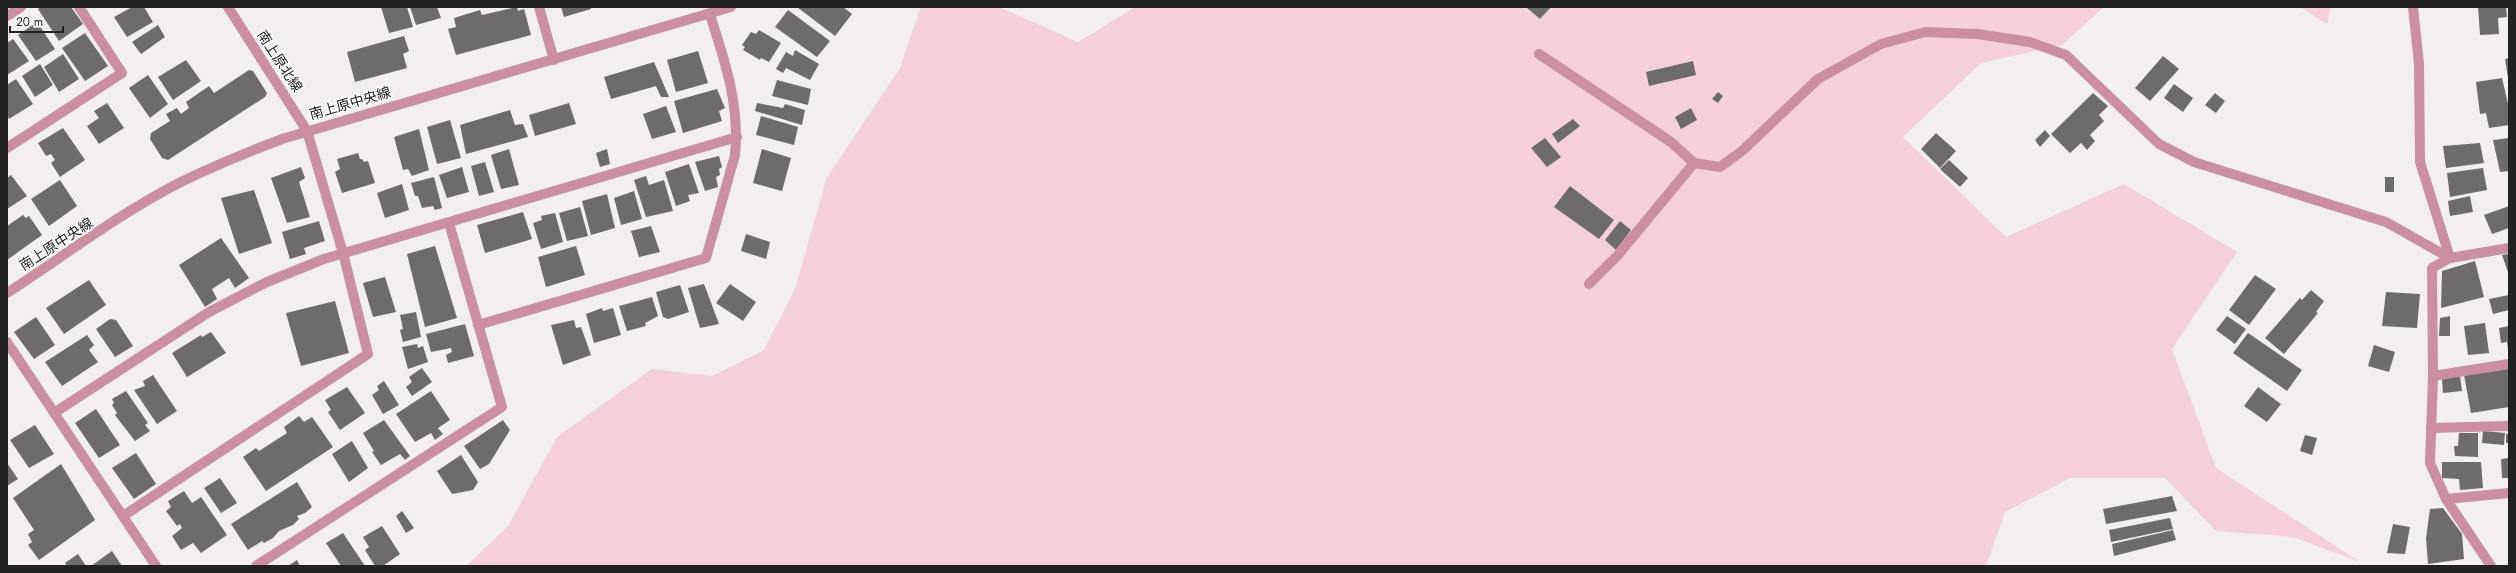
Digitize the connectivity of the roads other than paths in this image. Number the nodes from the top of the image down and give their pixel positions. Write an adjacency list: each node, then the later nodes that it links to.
1 (21, 7): 8 (street)
2 (79, 7): 13 (street)
3 (228, 7): 11 (street, 南上原北線)
4 (539, 7): 10 (street)
5 (731, 7): 7 (street, 南上原中央線)
6 (2413, 7): 18 (street)
7 (710, 15): 10 (street, 南上原中央線); 12 (street)
8 (7, 16)
9 (1539, 54): 14 (street)
10 (554, 60): 11 (street, 南上原中央線)
11 (307, 131): 17 (street, 南上原北線); 20 (street, 南上原中央線)
12 (737, 137): 15 (street); 21 (street)
13 (7, 148)
14 (1694, 163): 18 (street); 19 (street)
15 (449, 223): 17 (street); 21 (street)
16 (2509, 248): 18 (street)
17 (343, 254): 25 (street); 30 (street, 南上原北線)
18 (2450, 258): 24 (street)
19 (1588, 284)
20 (7, 293)
21 (478, 325): 32 (street)
22 (7, 342): 25 (street)
23 (2509, 364): 24 (street)
24 (2433, 376): 27 (street)
25 (54, 413): 30 (street)
26 (2509, 426): 27 (street)
27 (2431, 428): 29 (street)
28 (2509, 493): 29 (street)
29 (2446, 499): 33 (street)
30 (123, 516): 31 (street)
31 (156, 566)
32 (256, 566)
33 (2491, 566)

